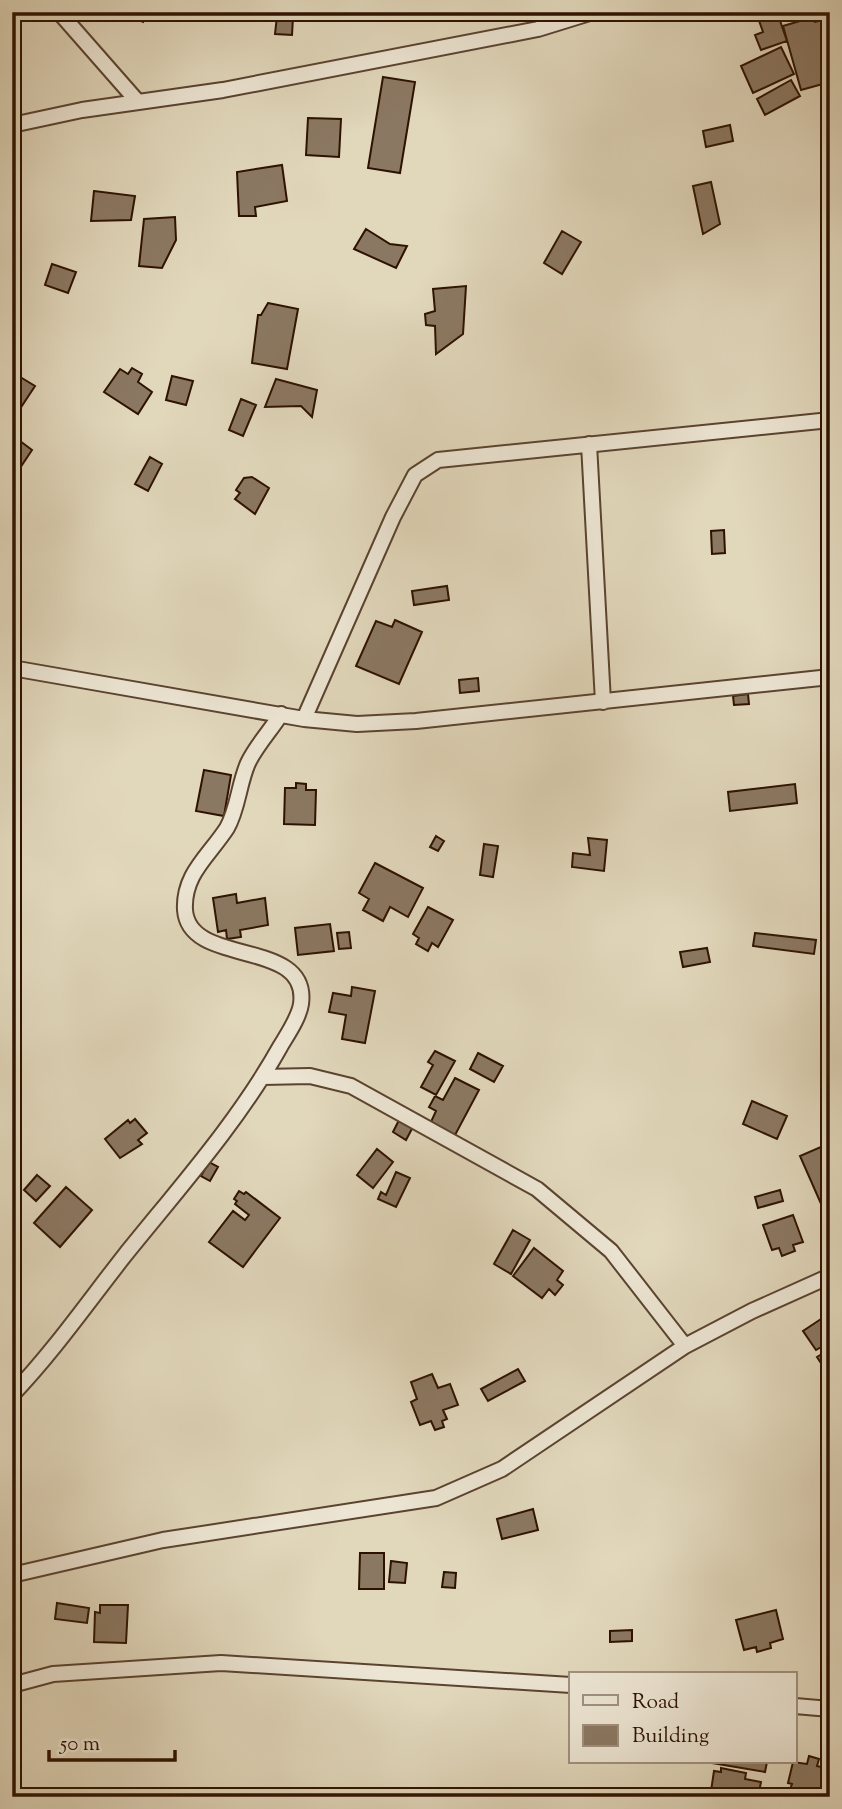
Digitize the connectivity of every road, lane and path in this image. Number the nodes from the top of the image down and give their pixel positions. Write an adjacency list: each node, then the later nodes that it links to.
1 (59, 12): 3 (street)
2 (593, 12): 3 (street)
3 (138, 103): 4 (street)
4 (12, 125)
5 (830, 420): 6 (street)
6 (589, 444): 9 (street); 11 (street)
7 (12, 668): 10 (street)
8 (830, 677): 9 (street)
9 (603, 702): 11 (street)
10 (281, 715): 11 (street); 12 (street)
11 (304, 719)
12 (263, 1077): 14 (street); 15 (street)
13 (830, 1276): 14 (street)
14 (685, 1346): 16 (street)
15 (12, 1395)
16 (12, 1576)
17 (12, 1685): 18 (street)
18 (569, 1685)
19 (796, 1706): 20 (street)
20 (830, 1709)

